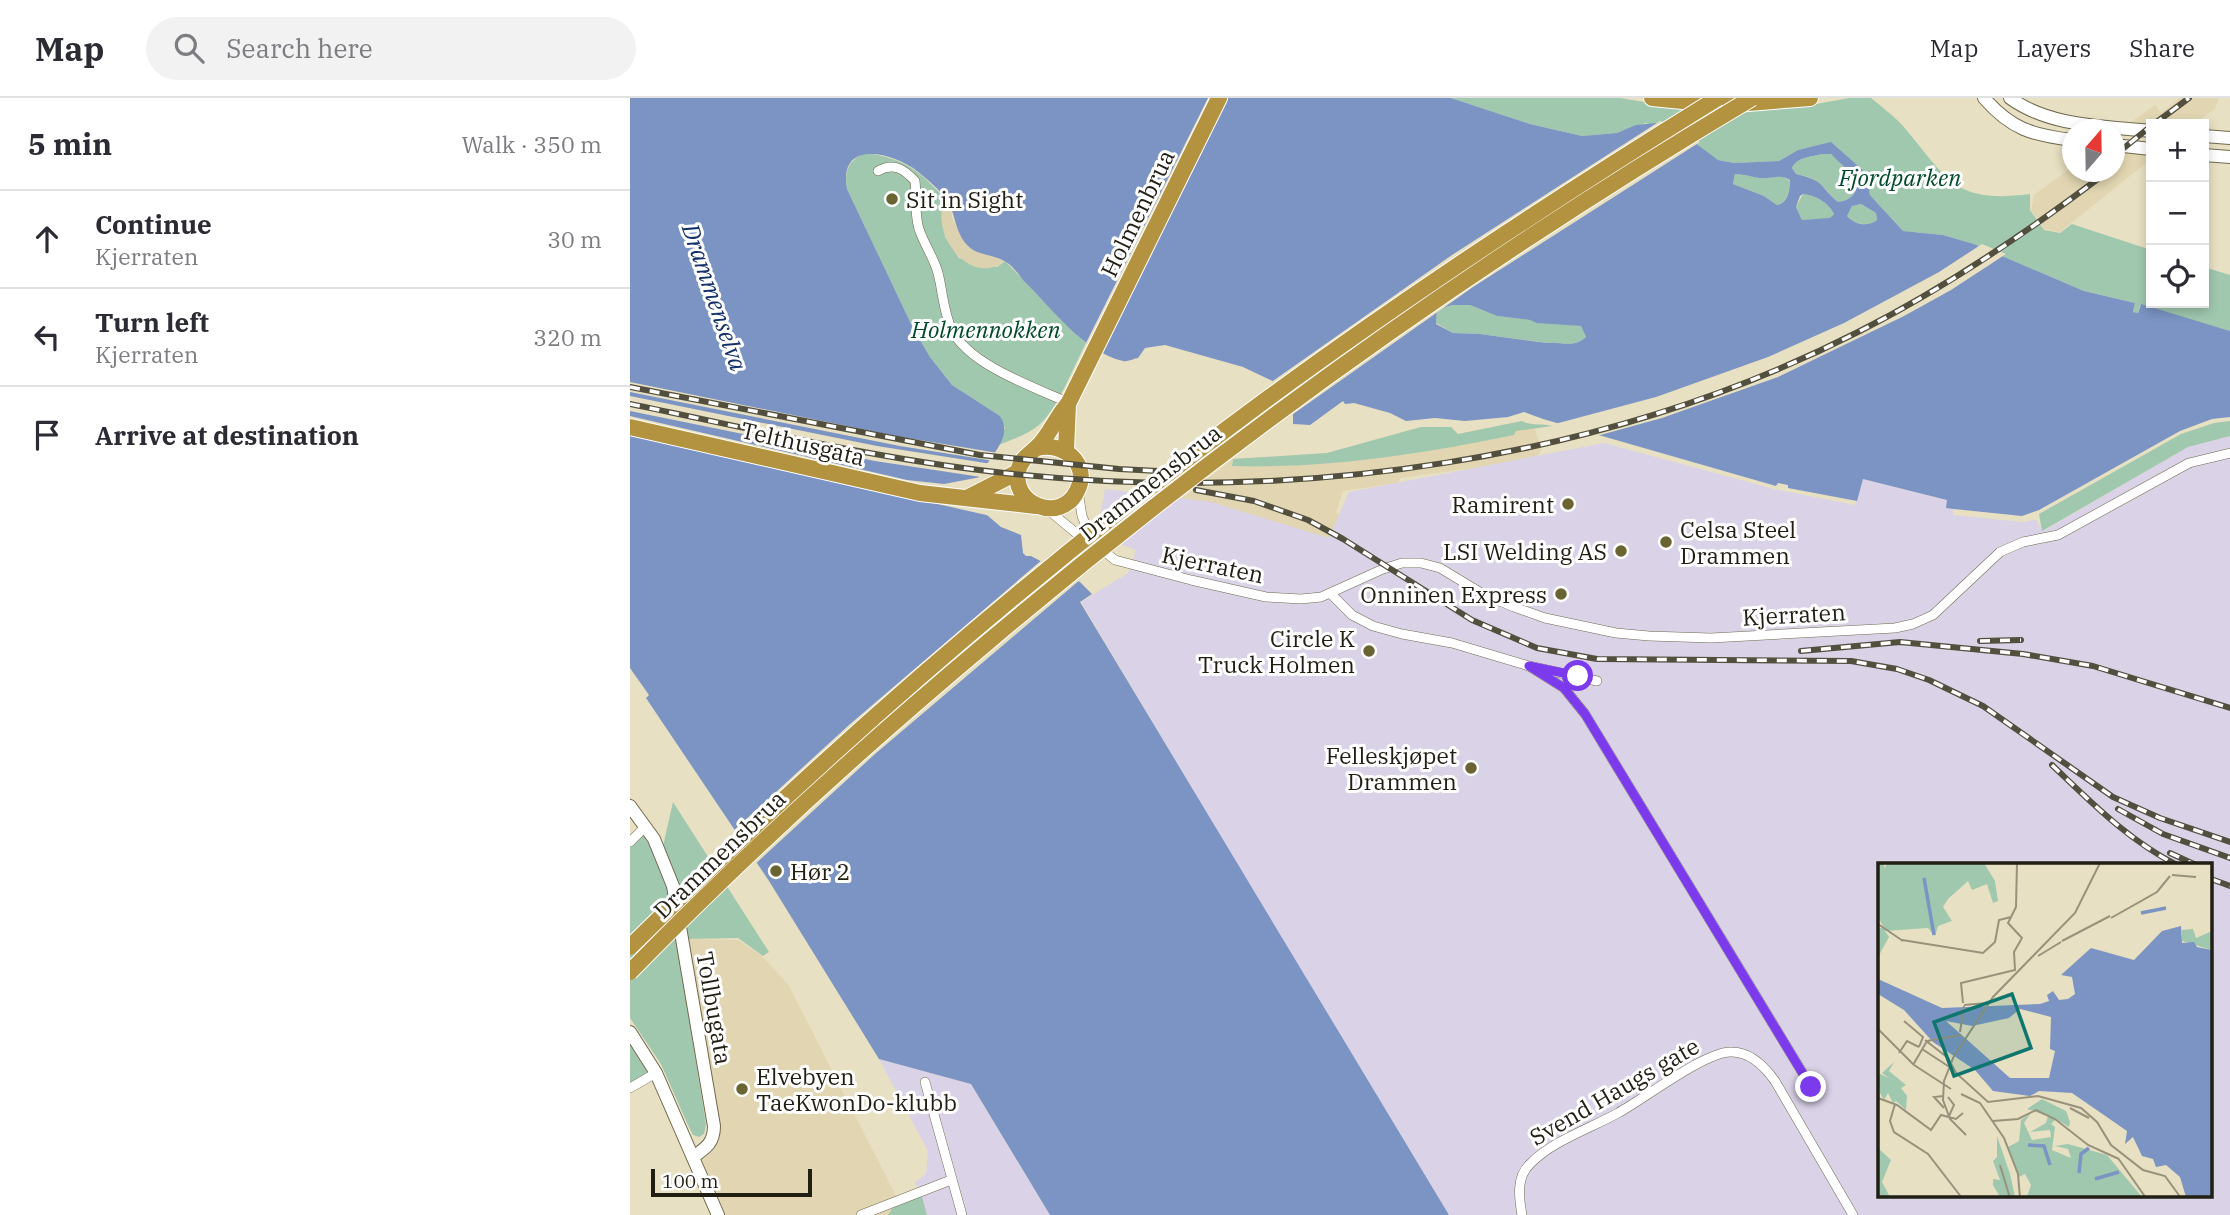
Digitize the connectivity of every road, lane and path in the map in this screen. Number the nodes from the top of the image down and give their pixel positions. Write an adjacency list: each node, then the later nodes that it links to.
1 (1219, 98): 17 (highway, Holmenbrua)
2 (1652, 98): 5 (highway)
3 (1718, 98): 33 (highway, Drammensbrua, bridge)
4 (1752, 98): 34 (highway, Drammensbrua, bridge)
5 (1810, 98)
6 (1984, 98): 10 (main road)
7 (2010, 98): 8 (main road)
8 (2146, 130)
9 (2209, 136): 11 (main road)
10 (2062, 138)
11 (2230, 138)
12 (2125, 146): 13 (main road)
13 (2146, 148)
14 (2209, 155): 15 (main road)
15 (2230, 157)
16 (878, 171): 17 (street)
17 (1068, 404): 19 (highway); 20 (highway)
18 (630, 426): 24 (highway, Telthusgata)
19 (1037, 448): 20 (highway); 22 (highway)
20 (1066, 451): 23 (highway)
21 (2230, 453): 27 (street, Kjerraten)
22 (1018, 472): 24 (highway); 25 (highway)
23 (1078, 489): 25 (highway); 26 (street)
24 (967, 498): 25 (highway, Telthusgata)
25 (1042, 507): 26 (street, Kjerraten)
26 (1093, 542): 27 (street, Kjerraten)
27 (1331, 594): 28 (street)
28 (1529, 666): 29 (street); 39 (street)
29 (1597, 681)
30 (630, 806): 31 (main road, Tollbugata)
31 (646, 826): 32 (street); 40 (main road, Tollbugata)
32 (630, 842)
33 (630, 947)
34 (630, 972)
35 (630, 1032): 36 (main road)
36 (656, 1073): 38 (street); 40 (main road)
37 (925, 1082): 41 (street)
38 (630, 1088)
39 (1816, 1095)
40 (693, 1157): 42 (main road)
41 (951, 1181): 43 (street); 44 (street)
42 (718, 1215)
43 (861, 1215)
44 (962, 1215)
45 (1522, 1215): 46 (street, Svend Haugs gate)
46 (1853, 1215)

